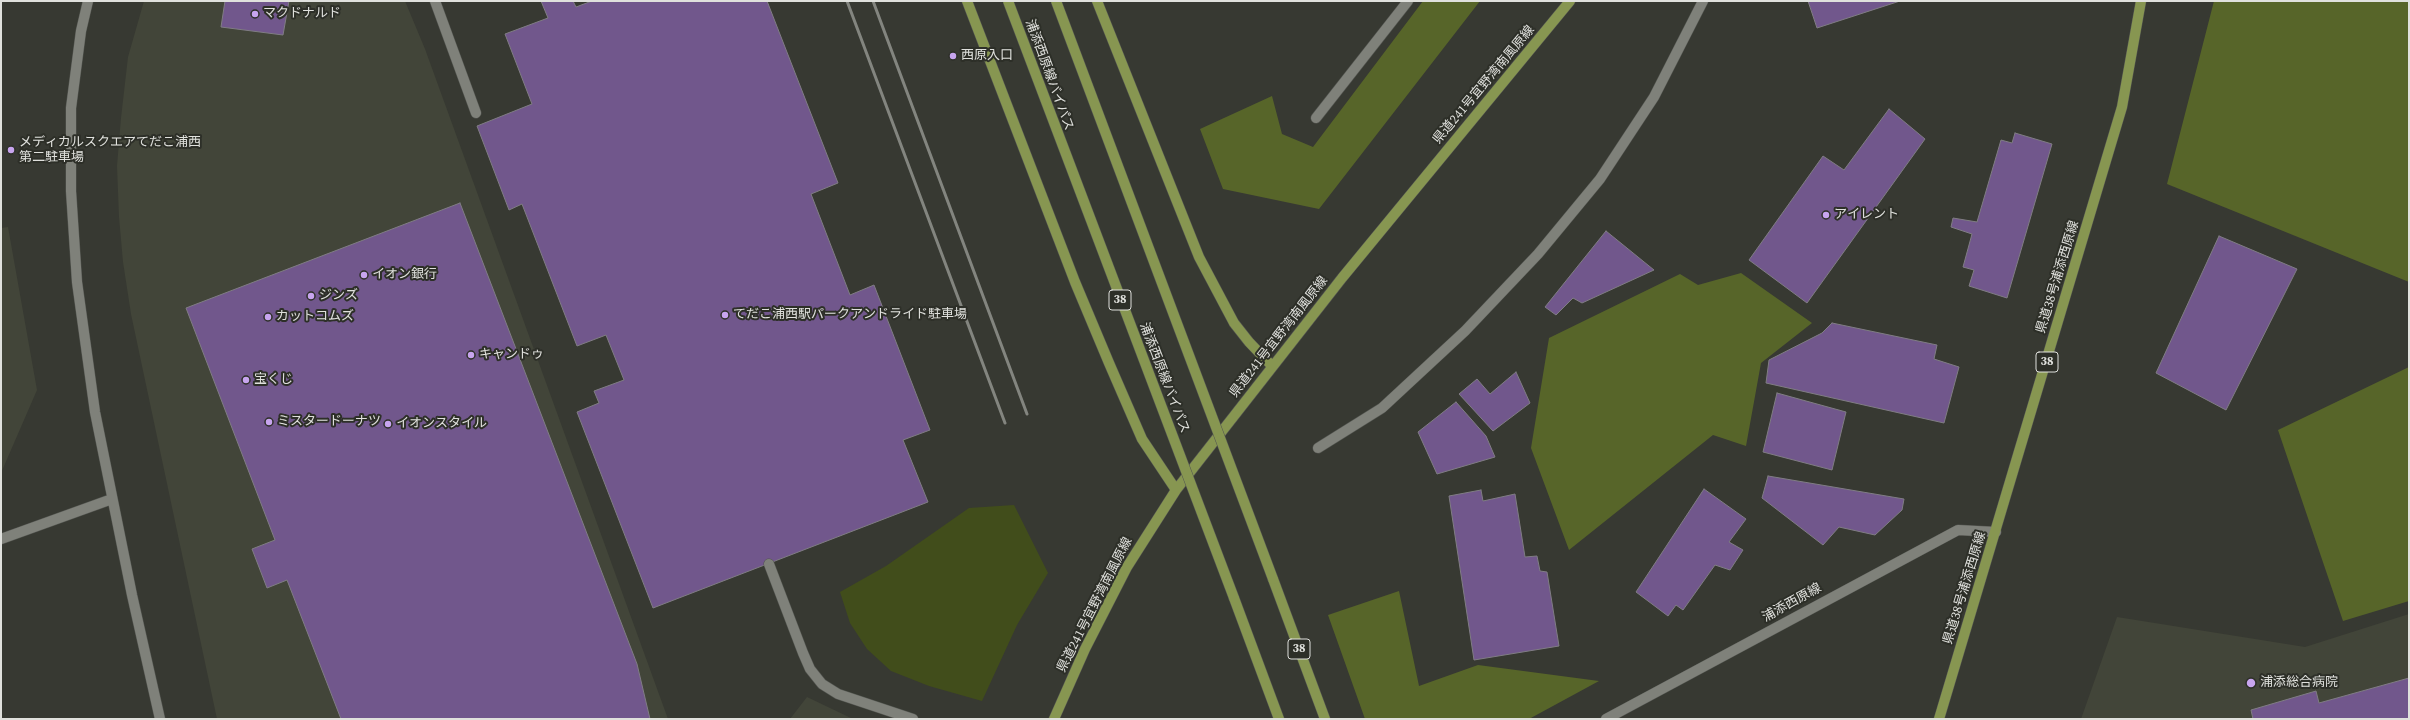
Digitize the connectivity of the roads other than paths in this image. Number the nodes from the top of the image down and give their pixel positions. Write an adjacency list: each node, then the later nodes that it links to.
1 (88, 1): 16 (street)
2 (435, 1): 11 (street)
3 (967, 1): 15 (main road)
4 (1008, 1): 23 (main road, 浦添西原線バイパス / 38, bridge)
5 (1056, 1): 24 (main road, 38, bridge)
6 (1098, 1): 13 (main road)
7 (1408, 1): 12 (street)
8 (1570, 1): 13 (main road, 県道241号宜野湾南風原線)
9 (1703, 1): 14 (street)
10 (2141, 1): 17 (main road, 県道38号浦添西原線 / 38)
11 (476, 113)
12 (1316, 118)
13 (1272, 366): 15 (main road, 県道241号宜野湾南風原線)
14 (1318, 448)
15 (1176, 490): 22 (main road, 県道241号宜野湾南風原線)
16 (112, 499): 18 (street); 20 (street)
17 (1996, 532): 25 (street, 浦添西原線); 26 (main road, 県道38号浦添西原線 / 38)
18 (1, 539)
19 (769, 564): 21 (street)
20 (160, 719)
21 (913, 719)
22 (1054, 719)
23 (1279, 719)
24 (1325, 719)
25 (1606, 719)
26 (1939, 719)

